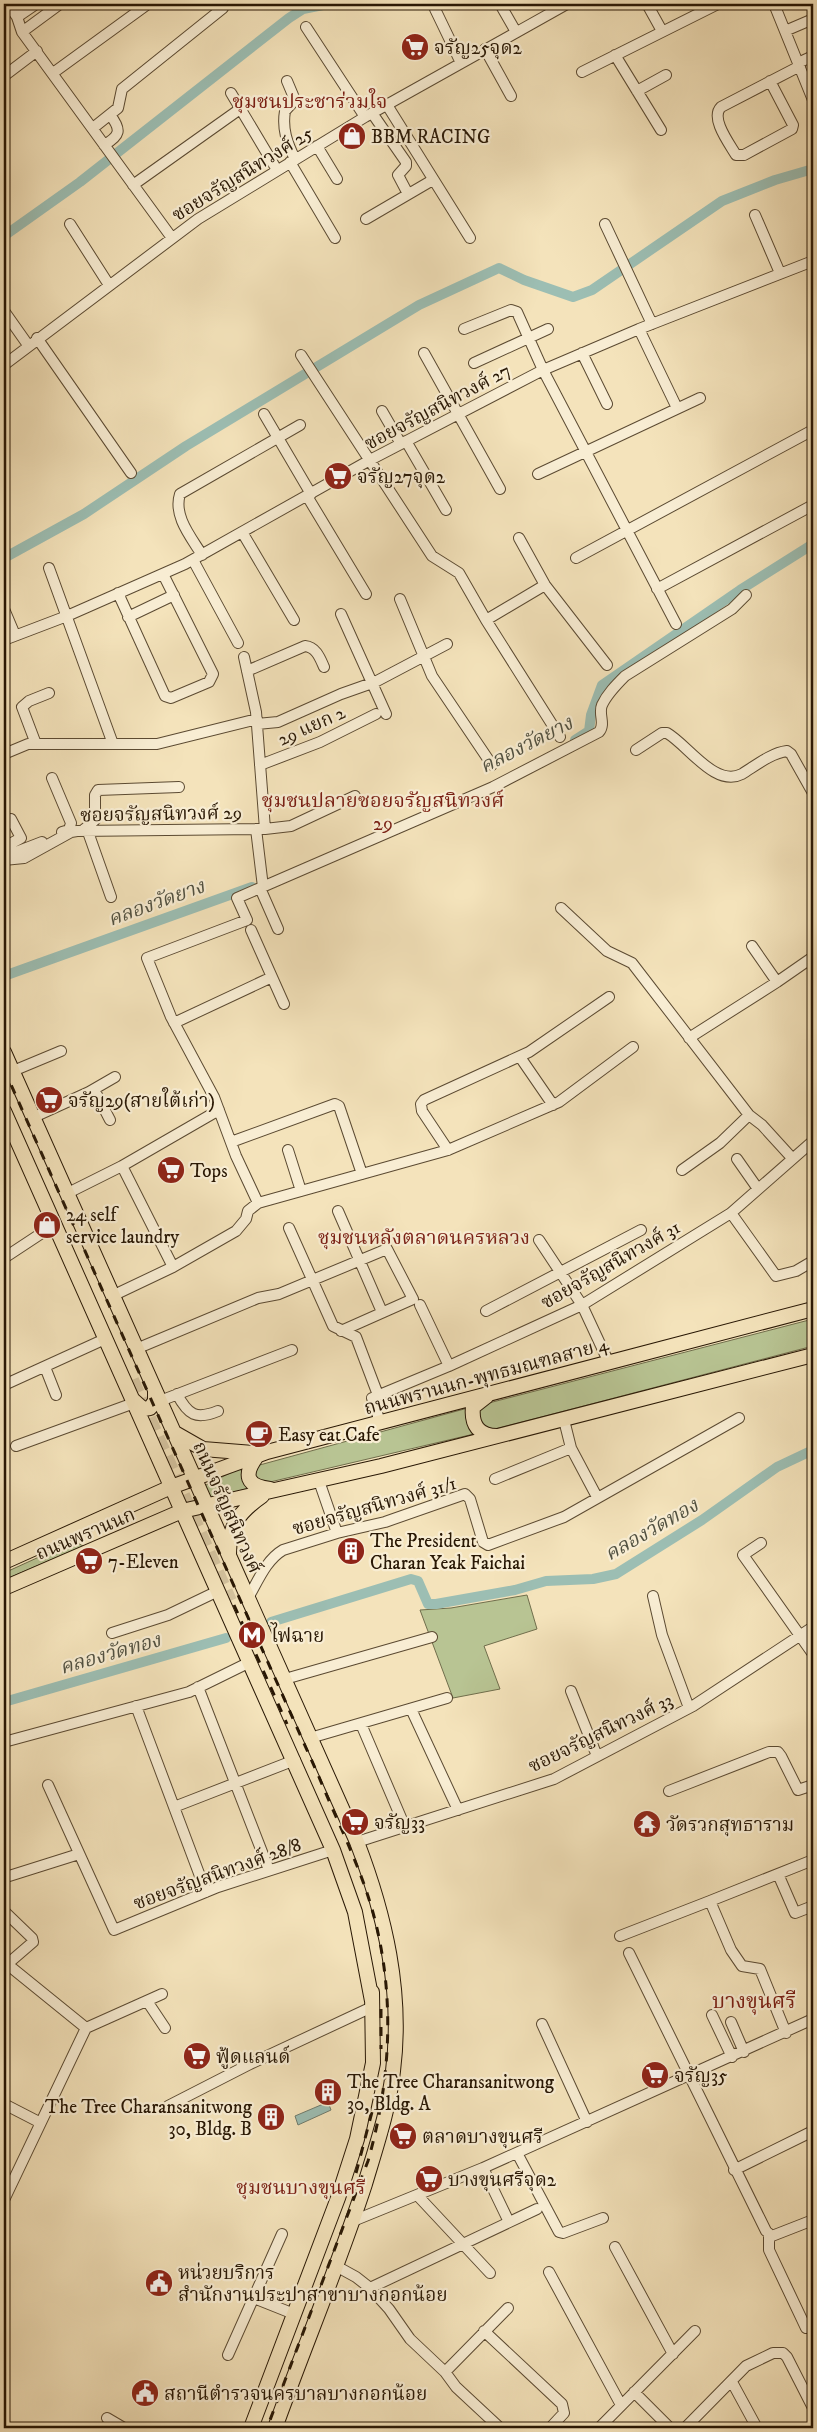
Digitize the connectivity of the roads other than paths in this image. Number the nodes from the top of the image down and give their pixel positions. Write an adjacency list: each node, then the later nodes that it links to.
1 (8, 4): 12 (street)
2 (36, 4): 12 (street)
3 (60, 4): 17 (street)
4 (148, 4): 26 (street)
5 (500, 4): 18 (street)
6 (567, 4): 18 (street, ซอยจรัญสนิทวงศ์ 25)
7 (648, 4): 15 (street)
8 (718, 4): 15 (street)
9 (774, 4): 16 (street)
10 (223, 8): 37 (street)
11 (434, 8): 23 (street)
12 (18, 17): 17 (street)
13 (813, 18): 16 (street)
14 (306, 27): 38 (street)
15 (662, 31): 21 (street)
16 (785, 31): 24 (street)
17 (22, 32): 20 (street)
18 (516, 32): 19 (street, ซอยจรัญสนิทวงศ์ 25)
19 (485, 50): 23 (street, ซอยจรัญสนิทวงศ์ 25); 33 (street)
20 (37, 51): 26 (street); 28 (street)
21 (615, 55): 25 (street); 31 (street)
22 (813, 56): 24 (street)
23 (461, 63): 35 (street, ซอยจรัญสนิทวงศ์ 25)
24 (799, 64): 30 (street); 34 (street)
25 (582, 72)
26 (53, 73): 39 (street)
27 (666, 75): 31 (street)
28 (4, 76)
29 (288, 81): 43 (street)
30 (770, 81): 30 (street)
31 (637, 91): 40 (street)
32 (231, 93): 36 (street)
33 (511, 96)
34 (813, 100)
35 (387, 105): 38 (street, ซอยจรัญสนิทวงศ์ 25); 55 (street)
36 (240, 109): 44 (street); 47 (street)
37 (110, 115): 39 (street); 42 (street)
38 (369, 115): 41 (street, ซอยจรัญสนิทวงศ์ 25); 48 (street)
39 (93, 128): 42 (street)
40 (661, 130)
41 (317, 146): 43 (street, ซอยจรัญสนิทวงศ์ 25); 45 (street)
42 (106, 148): 47 (street)
43 (293, 160): 44 (street, ซอยจรัญสนิทวงศ์ 25); 54 (street)
44 (277, 170): 53 (street, ซอยจรัญสนิทวงศ์ 25)
45 (337, 179)
46 (431, 181): 48 (street)
47 (133, 185): 53 (street)
48 (408, 194): 50 (street)
49 (755, 215): 57 (street)
50 (366, 219)
51 (70, 224): 58 (street)
52 (605, 224): 60 (street)
53 (172, 238): 58 (street, ซอยจรัญสนิทวงศ์ 25)
54 (335, 238)
55 (470, 238)
56 (813, 260): 57 (street, ซอยจรัญสนิทวงศ์ 27)
57 (780, 273): 60 (street, ซอยจรัญสนิทวงศ์ 27)
58 (109, 286): 64 (street, ซอยจรัญสนิทวงศ์ 25)
59 (4, 311): 66 (street)
60 (652, 324): 63 (street, ซอยจรัญสนิทวงศ์ 27)
61 (464, 329): 65 (street)
62 (548, 329): 65 (street)
63 (639, 329): 68 (street, ซอยจรัญสนิทวงศ์ 27); 75 (street)
64 (37, 338): 66 (street, ซอยจรัญสนิทวงศ์ 25); 85 (street)
65 (529, 339): 71 (street); 72 (street)
66 (28, 346): 70 (street, ซอยจรัญสนิทวงศ์ 25)
67 (424, 353): 78 (street)
68 (582, 353): 72 (street, ซอยจรัญสนิทวงศ์ 27); 74 (street)
69 (301, 355): 84 (street)
70 (5, 361)
71 (474, 363)
72 (544, 370): 78 (street, ซอยจรัญสนิทวงศ์ 27); 83 (street)
73 (700, 398): 75 (street)
74 (607, 404)
75 (676, 408): 83 (street)
76 (382, 411): 82 (street)
77 (264, 414): 81 (street)
78 (458, 414): 82 (street, ซอยจรัญสนิทวงศ์ 27); 87 (street)
79 (300, 425): 81 (street)
80 (813, 430): 91 (street)
81 (278, 438): 88 (street); 94 (street)
82 (404, 443): 84 (street, ซอยจรัญสนิทวงศ์ 27); 90 (street)
83 (587, 452): 86 (street); 91 (street)
84 (370, 460): 88 (street, ซอยจรัญสนิทวงศ์ 27); 110 (street)
85 (130, 473)
86 (538, 474)
87 (500, 489)
88 (309, 495): 92 (street, ซอยจรัญสนิทวงศ์ 27); 101 (street)
89 (813, 505): 99 (street)
90 (446, 510)
91 (627, 531): 95 (street); 99 (street)
92 (242, 532): 94 (street, ซอยจรัญสนิทวงศ์ 27); 109 (street)
93 (519, 538): 98 (street)
94 (197, 557): 97 (street, ซอยจรัญสนิทวงศ์ 27); 114 (street)
95 (576, 558)
96 (49, 568): 107 (street)
97 (163, 574): 100 (street, ซอยจรัญสนิทวงศ์ 27); 102 (street)
98 (545, 585): 110 (street); 118 (street)
99 (657, 589): 111 (street)
100 (118, 594): 107 (street, ซอยจรัญสนิทวงศ์ 27); 108 (street)
101 (366, 594)
102 (174, 595): 108 (street); 108 (street)
103 (746, 595): 141 (street)
104 (400, 599): 116 (street)
105 (4, 608): 112 (street)
106 (341, 614): 121 (street)
107 (67, 616): 112 (street, ซอยจรัญสนิทวงศ์ 27); 128 (street)
108 (128, 617)
109 (294, 620)
110 (486, 620): 126 (street)
111 (676, 624)
112 (15, 635): 113 (street, ซอยจรัญสนิทวงศ์ 27)
113 (4, 640)
114 (238, 643)
115 (447, 644): 116 (street)
116 (424, 656): 121 (street); 132 (street)
117 (244, 657): 120 (street)
118 (607, 666)
119 (324, 667): 120 (street)
120 (247, 671): 125 (street)
121 (372, 683): 125 (street); 131 (street, 29 แยก 2)
122 (48, 693): 123 (street)
123 (23, 704): 124 (street); 127 (street)
124 (12, 709)
125 (257, 722): 128 (street); 131 (street)
126 (560, 737)
127 (36, 744): 128 (street); 130 (street)
128 (113, 744)
129 (636, 750): 135 (street)
130 (4, 754)
131 (260, 765): 138 (street)
132 (492, 765)
133 (52, 778): 140 (street)
134 (179, 787): 139 (street)
135 (813, 793)
136 (355, 796): 138 (street, ซอยจรัญสนิทวงศ์ 29)
137 (11, 819): 140 (street)
138 (260, 829): 139 (street, ซอยจรัญสนิทวงศ์ 29); 141 (street)
139 (85, 832): 140 (street, ซอยจรัญสนิทวงศ์ 29); 142 (street)
140 (9, 858)
141 (262, 887): 144 (street); 145 (street)
142 (111, 897)
143 (561, 908): 153 (street)
144 (249, 925): 148 (street); 152 (street)
145 (278, 929)
146 (752, 946): 149 (street)
147 (813, 957): 149 (street)
148 (272, 977): 151 (street); 152 (street)
149 (777, 982): 153 (street)
150 (609, 997): 156 (street)
151 (284, 1004)
152 (174, 1023): 162 (street)
153 (689, 1038): 164 (street)
154 (632, 1047): 161 (street)
155 (61, 1051): 157 (street)
156 (520, 1057): 161 (street); 170 (street)
157 (8, 1061): 165 (main road, ถนนจรัญสนิทวงศ์); 171 (main road)
158 (115, 1077): 159 (street)
159 (90, 1092): 165 (street); 166 (street)
160 (4, 1101): 171 (main road)
161 (553, 1105): 170 (street)
162 (218, 1110): 168 (street); 174 (street)
163 (4, 1111): 183 (main road, ถนนจรัญสนิทวงศ์)
164 (749, 1114): 172 (street); 175 (street)
165 (34, 1117): 179 (main road, ถนนจรัญสนิทวงศ์)
166 (110, 1120)
167 (813, 1141): 172 (street, ซอยจรัญสนิทวงศ์ 31)
168 (231, 1142): 176 (street); 180 (street)
169 (288, 1150): 178 (street)
170 (448, 1150): 176 (street)
171 (37, 1155): 207 (main road)
172 (792, 1158): 177 (street, ซอยจรัญสนิทวงศ์ 31)
173 (737, 1159): 177 (street)
174 (122, 1166): 179 (street); 190 (street)
175 (682, 1170)
176 (362, 1174): 178 (street)
177 (758, 1189): 182 (street, ซอยจรัญสนิทวงศ์ 31)
178 (302, 1191): 180 (street)
179 (68, 1193): 193 (main road, ถนนจรัญสนิทวงศ์)
180 (258, 1203): 190 (street)
181 (338, 1211): 188 (street)
182 (731, 1213): 189 (street); 195 (street, ซอยจรัญสนิทวงศ์ 31)
183 (54, 1225): 187 (street); 200 (main road, ถนนจรัญสนิทวงศ์)
184 (289, 1228): 192 (street)
185 (641, 1230): 191 (street)
186 (539, 1240): 191 (street)
187 (4, 1258)
188 (359, 1259): 192 (street); 198 (street); 198 (street)
189 (813, 1261)
190 (173, 1267): 193 (street)
191 (560, 1274): 195 (street); 197 (street)
192 (313, 1280): 199 (street); 201 (street)
193 (112, 1296): 201 (main road, ถนนจรัญสนิทวงศ์)
194 (420, 1305): 205 (street)
195 (582, 1305): 204 (street); 205 (street, ซอยจรัญสนิทวงศ์ 31)
196 (813, 1309): 204 (main road, ถนนพรานนก-พุทธมณฑลสาย 4)
197 (486, 1311)
198 (382, 1312): 199 (street)
199 (341, 1332): 213 (street)
200 (105, 1340): 206 (street); 214 (main road, ถนนจรัญสนิทวงศ์)
201 (136, 1349): 212 (main road, ถนนจรัญสนิทวงศ์)
202 (292, 1350): 210 (street)
203 (813, 1355): 217 (main road)
204 (609, 1363): 209 (main road, ถนนพรานนก-พุทธมณฑลสาย 4)
205 (449, 1366): 213 (street, ซอยจรัญสนิทวงศ์ 31)
206 (45, 1367): 208 (street); 211 (street)
207 (137, 1378)
208 (4, 1385)
209 (492, 1393): 218 (main road, ถนนพรานนก-พุทธมณฑลสาย 4); 220 (main road)
210 (177, 1394): 212 (street); 215 (street)
211 (56, 1395)
212 (158, 1395): 214 (main road); 219 (main road, ถนนจรัญสนิทวงศ์)
213 (378, 1395): 218 (street)
214 (132, 1401): 221 (street); 227 (main road, ถนนจรัญสนิทวงศ์)
215 (218, 1411)
216 (739, 1418): 229 (street, ซอยจรัญสนิทวงศ์ 31/1)
217 (564, 1420): 220 (main road); 222 (street)
218 (380, 1422): 223 (main road, ถนนพรานนก-พุทธมณฑลสาย 4)
219 (174, 1432): 223 (main road); 224 (main road, ถนนจรัญสนิทวงศ์)
220 (500, 1436): 226 (main road)
221 (16, 1446)
222 (571, 1448): 225 (street); 229 (street)
223 (260, 1454): 224 (main road, ถนนพรานนก-พุทธมณฑลสาย 4); 228 (main road)
224 (194, 1478): 227 (main road, ถนนพรานนก-พุทธมณฑลสาย 4); 230 (main road, ถนนจรัญสนิทวงศ์)
225 (495, 1479)
226 (319, 1481): 228 (main road); 232 (street)
227 (170, 1487): 231 (main road, ถนนจรัญสนิทวงศ์); 235 (main road, ถนนพรานนก)
228 (271, 1491): 230 (main road); 234 (main road)
229 (597, 1497): 232 (street, ซอยจรัญสนิทวงศ์ 31/1)
230 (206, 1505): 231 (main road); 234 (main road, ถนนจรัญสนิทวงศ์)
231 (182, 1511): 237 (main road, ถนนจรัญสนิทวงศ์); 238 (main road, ถนนพรานนก)
232 (337, 1533): 240 (street, ซอยจรัญสนิทวงศ์ 31/1)
233 (761, 1543): 243 (street)
234 (229, 1555): 236 (main road, ถนนจรัญสนิทวงศ์)
235 (4, 1562)
236 (237, 1572): 237 (main road); 240 (main road, ถนนจรัญสนิทวงศ์)
237 (216, 1586): 242 (street); 246 (main road, ถนนจรัญสนิทวงศ์)
238 (4, 1588)
239 (653, 1596): 252 (street)
240 (240, 1599): 247 (main road, ถนนจรัญสนิทวงศ์); 280 (main road, ถนนจรัญสนิทวงศ์); 283 (main road, ถนนจรัญสนิทวงศ์)
241 (813, 1627): 243 (street, ซอยจรัญสนิทวงศ์ 33)
242 (112, 1633)
243 (801, 1634): 245 (street); 252 (street, ซอยจรัญสนิทวงศ์ 33)
244 (432, 1637): 247 (street)
245 (813, 1654)
246 (250, 1662): 248 (street); 258 (main road, ถนนจรัญสนิทวงศ์)
247 (285, 1679): 255 (main road, ถนนจรัญสนิทวงศ์)
248 (198, 1687): 251 (street); 259 (street)
249 (571, 1691): 257 (street)
250 (447, 1698): 253 (street)
251 (136, 1706): 256 (street); 263 (street)
252 (689, 1708): 257 (street, ซอยจรัญสนิทวงศ์ 33)
253 (410, 1709): 254 (street); 264 (street)
254 (360, 1724): 255 (street); 265 (street)
255 (310, 1738): 266 (main road, ถนนจรัญสนิทวงศ์)
256 (4, 1742)
257 (597, 1756): 264 (street, ซอยจรัญสนิทวงศ์ 33)
258 (295, 1760): 259 (street); 267 (main road, ถนนจรัญสนิทวงศ์)
259 (236, 1784): 263 (street); 270 (street)
260 (48, 1785): 268 (street)
261 (813, 1785): 262 (street)
262 (669, 1791)
263 (174, 1807): 273 (street)
264 (458, 1810): 265 (street, ซอยจรัญสนิทวงศ์ 33)
265 (405, 1827): 266 (street, ซอยจรัญสนิทวงศ์ 33)
266 (357, 1842): 280 (main road, ถนนจรัญสนิทวงศ์)
267 (333, 1850): 270 (street, ซอยจรัญสนิทวงศ์ 28/8); 283 (main road, ถนนจรัญสนิทวงศ์)
268 (79, 1854): 272 (street); 273 (street, ซอยจรัญสนิทวงศ์ 28/8)
269 (813, 1860): 271 (street)
270 (269, 1870): 273 (street, ซอยจรัญสนิทวงศ์ 28/8)
271 (778, 1874): 274 (street); 275 (street)
272 (6, 1877)
273 (206, 1892)
274 (710, 1901): 277 (street); 290 (street)
275 (813, 1906)
276 (4, 1911): 279 (street)
277 (620, 1936)
278 (629, 1953): 293 (street)
279 (5, 1966): 288 (street)
280 (393, 1986): 307 (main road, ถนนจรัญสนิทวงศ์)
281 (162, 1994): 282 (street)
282 (147, 2001): 288 (street); 289 (street)
283 (372, 2004): 295 (street); 319 (main road, ถนนจรัญสนิทวงศ์)
284 (712, 2015): 292 (street)
285 (813, 2020): 290 (street)
286 (731, 2022): 291 (street)
287 (542, 2024): 297 (street)
288 (86, 2028): 296 (street)
289 (164, 2028)
290 (786, 2033): 291 (street)
291 (744, 2052): 292 (street)
292 (732, 2058): 293 (street)
293 (689, 2077): 297 (street); 301 (street)
294 (4, 2104): 296 (street)
295 (168, 2106)
296 (40, 2122): 303 (street)
297 (587, 2122): 299 (street)
298 (813, 2131): 301 (street)
299 (517, 2153): 300 (street); 305 (street)
300 (483, 2168): 302 (street); 308 (street)
301 (734, 2170): 310 (street)
302 (418, 2196): 307 (street); 311 (street)
303 (4, 2200)
304 (537, 2209): 308 (street)
305 (603, 2218)
306 (813, 2220): 310 (street)
307 (353, 2221): 313 (main road, ถนนจรัญสนิทวงศ์)
308 (509, 2222): 311 (street)
309 (282, 2234): 317 (street)
310 (773, 2235): 320 (street)
311 (464, 2245): 315 (street); 316 (street)
312 (615, 2247): 323 (street)
313 (336, 2266): 316 (street); 333 (main road, ถนนจรัญสนิทวงศ์)
314 (549, 2272): 328 (street)
315 (490, 2273)
316 (370, 2288): 325 (street)
317 (254, 2298): 319 (street); 324 (street)
318 (508, 2308): 321 (street)
319 (294, 2314): 332 (main road, ถนนจรัญสนิทวงศ์)
320 (806, 2328)
321 (484, 2331): 325 (street); 335 (street)
322 (695, 2331): 323 (street)
323 (673, 2354): 327 (street)
324 (228, 2355)
325 (445, 2372): 334 (street)
326 (732, 2382): 329 (street); 338 (street); 339 (street)
327 (634, 2392): 328 (street); 337 (street)
328 (621, 2406): 336 (street)
329 (813, 2408)
330 (106, 2418): 331 (street)
331 (124, 2428)
332 (250, 2428)
333 (275, 2428)
334 (500, 2428)
335 (550, 2428)
336 (599, 2428)
337 (670, 2428)
338 (685, 2428)
339 (757, 2428)

